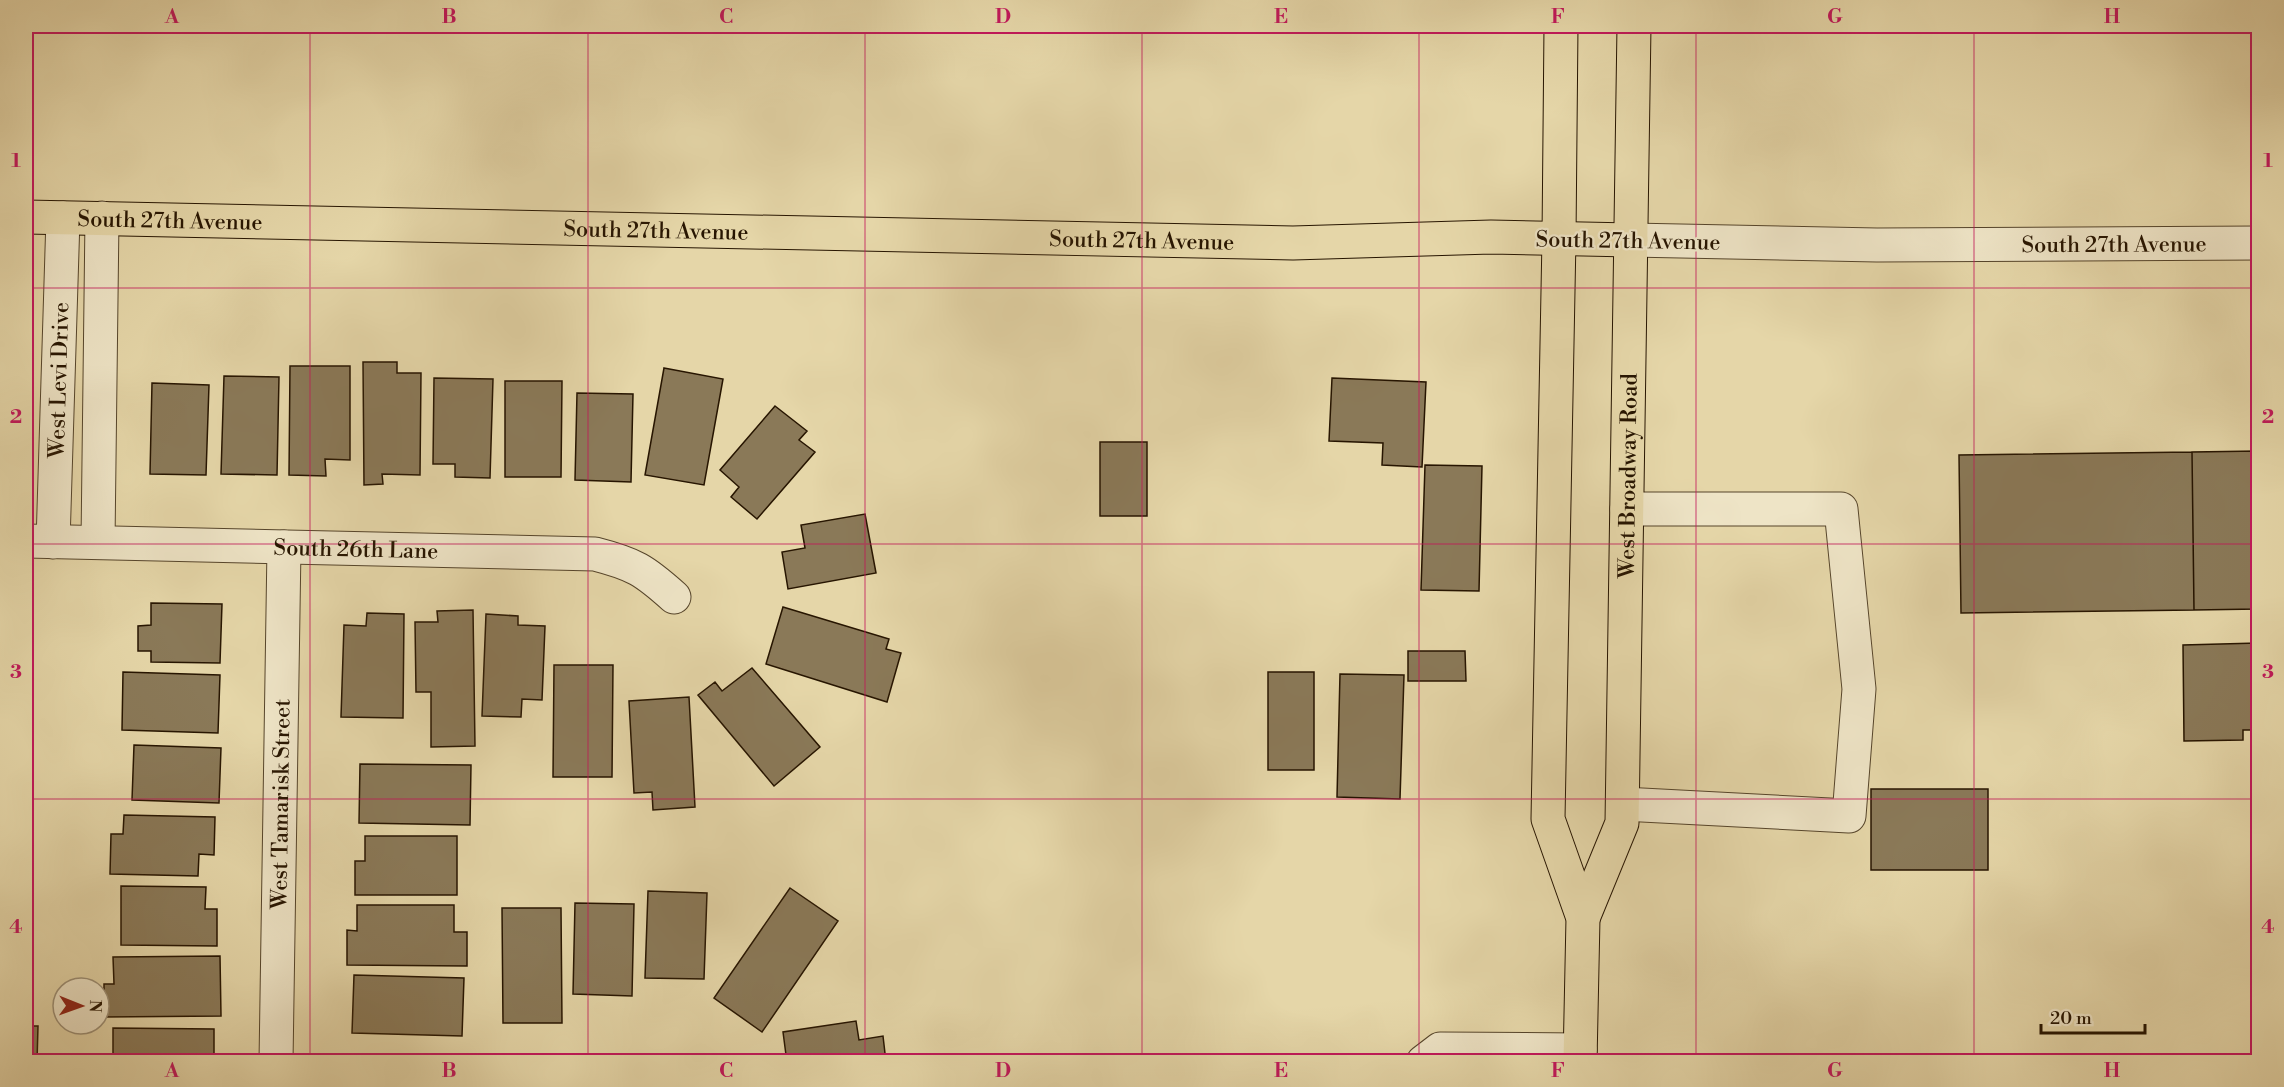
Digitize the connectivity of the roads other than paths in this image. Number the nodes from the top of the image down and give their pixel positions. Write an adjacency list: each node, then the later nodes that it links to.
1 (1561, 26): 6 (main road, West Broadway Road)
2 (1634, 26): 7 (main road, West Broadway Road)
3 (26, 217): 4 (main road, South 27th Avenue)
4 (63, 218): 5 (main road, South 27th Avenue); 10 (street, West Levi Drive)
5 (102, 218): 6 (main road, South 27th Avenue); 11 (street, West Levi Drive)
6 (1559, 238): 7 (main road, South 27th Avenue); 15 (main road, West Broadway Road)
7 (1631, 240): 8 (street, South 27th Avenue); 9 (main road, West Broadway Road)
8 (2259, 243)
9 (1627, 509): 14 (main road, West Broadway Road); 14 (street)
10 (39, 542): 11 (street, South 26th Lane)
11 (98, 542): 12 (street, South 26th Lane)
12 (284, 547): 13 (street, South 26th Lane); 17 (street, West Tamarisk Street)
13 (674, 597)
14 (1623, 804): 15 (main road, West Broadway Road)
15 (1583, 918): 16 (main road, West Broadway Road)
16 (1580, 1056): 18 (street)
17 (276, 1062)
18 (1423, 1062)

